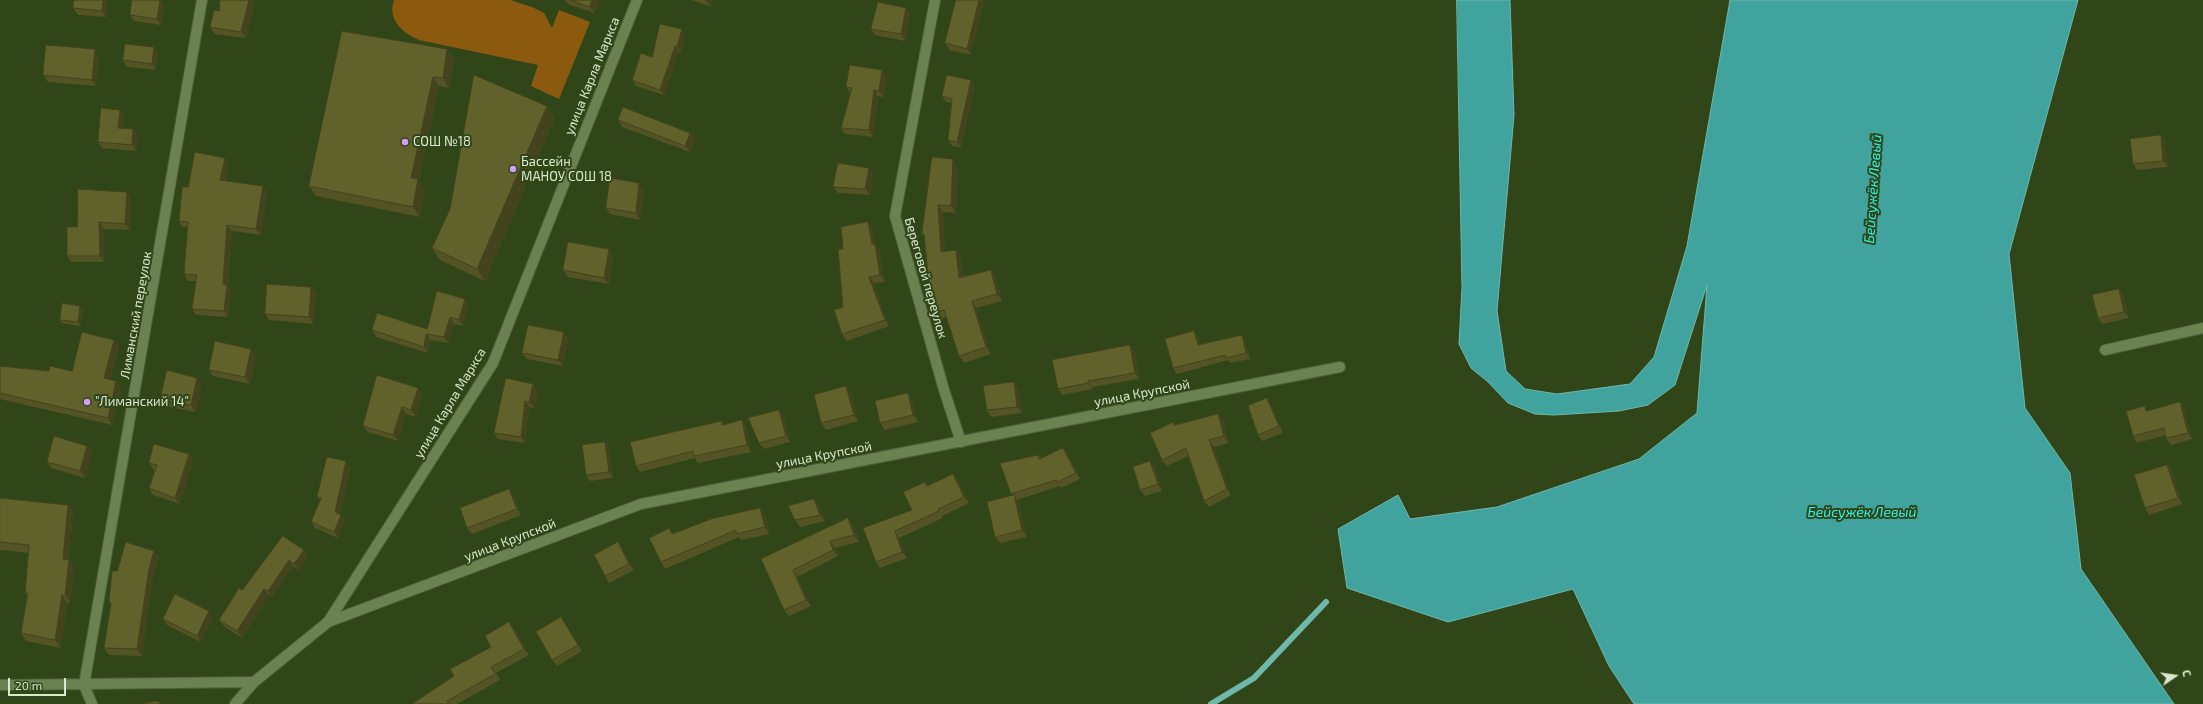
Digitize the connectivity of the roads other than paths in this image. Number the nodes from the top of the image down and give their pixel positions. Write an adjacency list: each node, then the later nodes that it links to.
1 (202, 0): 11 (street, Лиманский переулок)
2 (637, 0): 8 (street, улица Карла Маркса)
3 (935, 0): 7 (street, Береговой переулок)
4 (2203, 328): 5 (street)
5 (2105, 350)
6 (1340, 367): 7 (street, улица Крупской)
7 (961, 442): 8 (street, улица Крупской)
8 (328, 622): 9 (street, улица Карла Маркса)
9 (254, 682): 11 (street); 13 (street, улица Карла Маркса)
10 (0, 685): 11 (street)
11 (84, 685): 12 (street)
12 (92, 704)
13 (235, 704)

